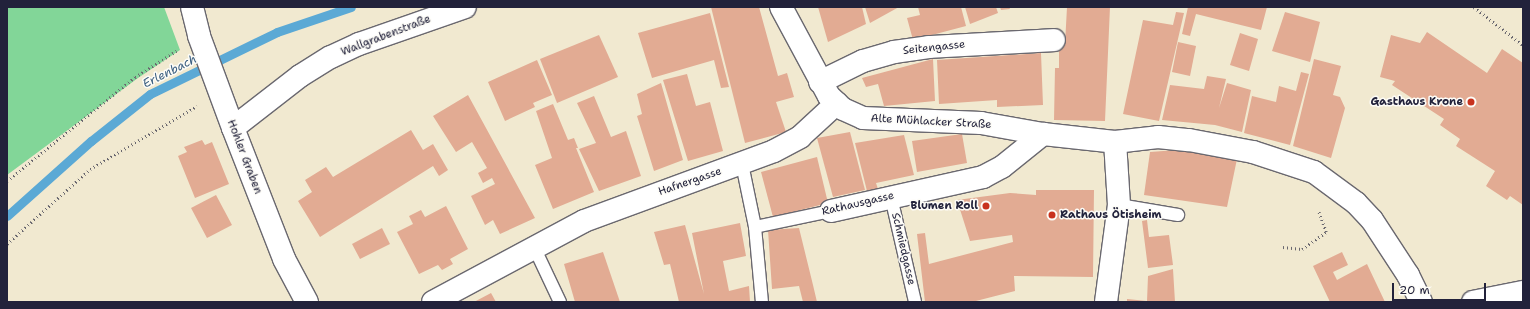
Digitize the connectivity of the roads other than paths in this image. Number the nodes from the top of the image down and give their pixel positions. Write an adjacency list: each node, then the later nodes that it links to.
1 (192, 7): 7 (street, Hohler Graben)
2 (465, 7): 7 (street, Wallgrabenstraße)
3 (781, 7): 5 (street, Alte Mühlacker Straße)
4 (1054, 40): 5 (street, Seitengasse)
5 (820, 82): 6 (street, Alte Mühlacker Straße)
6 (837, 103): 8 (street, Alte Mühlacker Straße); 10 (street, Hafnergasse)
7 (233, 128): 18 (street, Hohler Graben)
8 (1043, 134): 9 (street, Alte Mühlacker Straße); 11 (street, Rathausgasse)
9 (1115, 142): 12 (street); 24 (street, Alte Mühlacker Straße)
10 (742, 164): 15 (lane); 16 (street, Hafnergasse)
11 (891, 197): 13 (street, Rathausgasse); 22 (lane, Schmiedgasse)
12 (1119, 204): 14 (lane); 23 (street)
13 (831, 211): 15 (lane, Rathausgasse)
14 (1178, 215)
15 (755, 227): 21 (lane)
16 (534, 247): 19 (street, Hafnergasse); 20 (lane)
17 (1523, 292): 25 (street)
18 (307, 302)
19 (433, 302)
20 (560, 302)
21 (762, 302)
22 (915, 302)
23 (1106, 302)
24 (1421, 302)
25 (1473, 302)

